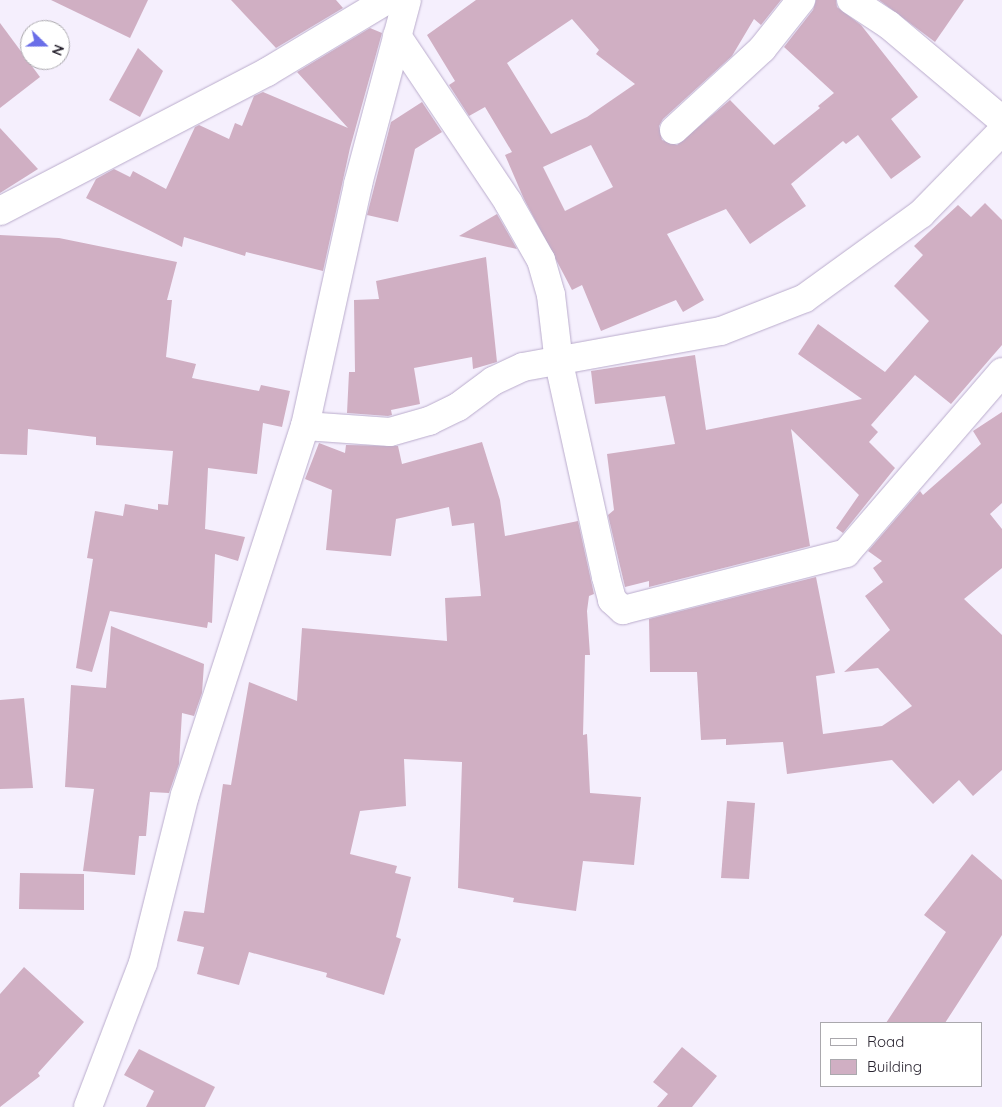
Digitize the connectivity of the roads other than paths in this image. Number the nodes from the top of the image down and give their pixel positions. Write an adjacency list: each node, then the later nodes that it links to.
1 (387, 0): 9 (street)
2 (407, 0): 5 (street)
3 (801, 0): 7 (street)
4 (851, 0): 6 (street)
5 (397, 36): 10 (street); 12 (street)
6 (1002, 120)
7 (674, 130)
8 (1002, 131): 10 (street)
9 (0, 211)
10 (559, 363): 11 (street); 12 (street)
11 (1002, 372)
12 (305, 426): 13 (street)
13 (88, 1107)

